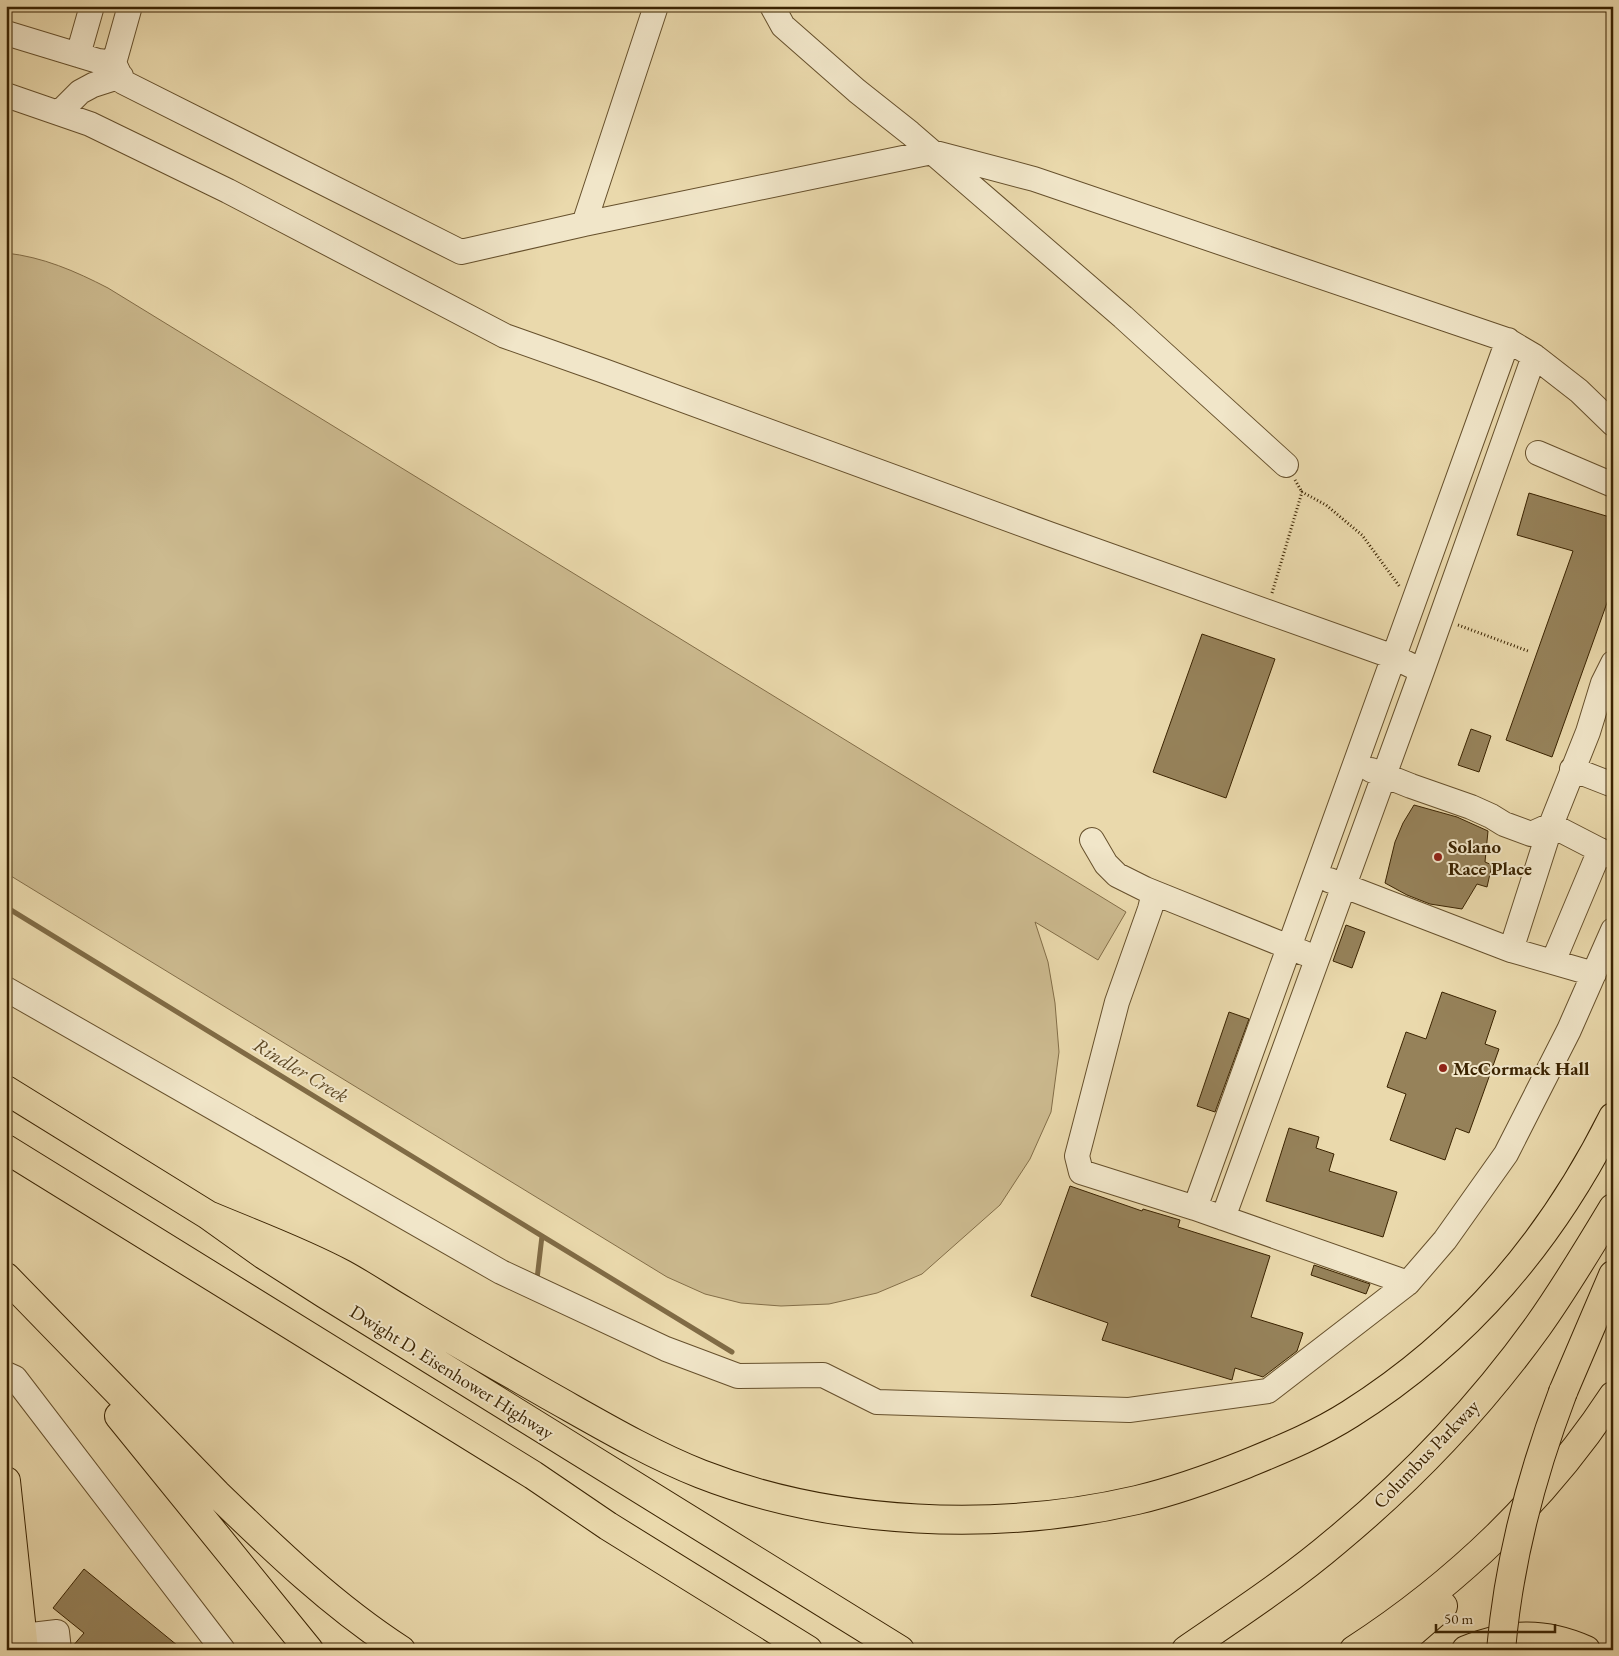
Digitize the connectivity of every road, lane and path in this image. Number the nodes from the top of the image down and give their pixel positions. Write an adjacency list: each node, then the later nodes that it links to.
1 (92, 6): 6 (street)
2 (130, 6): 7 (street)
3 (656, 6): 11 (street)
4 (772, 6): 10 (street)
5 (6, 33): 6 (street)
6 (78, 55): 7 (street)
7 (117, 70): 9 (street); 11 (street)
8 (6, 95): 9 (street)
9 (59, 113): 19 (street)
10 (932, 152): 11 (street); 12 (street); 16 (street)
11 (584, 224)
12 (1508, 340): 13 (street); 18 (street)
13 (1534, 356): 14 (street); 20 (street)
14 (1613, 424)
15 (1538, 454): 17 (street)
16 (1286, 465)
17 (1613, 486)
18 (1413, 604): 19 (path); 22 (street)
19 (1266, 611): 22 (street)
20 (1441, 619): 21 (path); 24 (street)
21 (1528, 651)
22 (1394, 657): 24 (street); 25 (street)
23 (1613, 663): 26 (street)
24 (1422, 671): 27 (street)
25 (1356, 764): 27 (street); 32 (street)
26 (1572, 769): 28 (street); 29 (street)
27 (1384, 775): 29 (street); 33 (street)
28 (1613, 785)
29 (1550, 825): 31 (street); 37 (street)
30 (1092, 840): 34 (street)
31 (1606, 854): 39 (street)
32 (1316, 875): 33 (street); 36 (street)
33 (1344, 886): 37 (street); 38 (street)
34 (1154, 893): 36 (street); 45 (street)
35 (1613, 930): 40 (street)
36 (1289, 947): 38 (street); 45 (street)
37 (1512, 950): 39 (street)
38 (1317, 958): 48 (street)
39 (1554, 962): 40 (street)
40 (1594, 974): 51 (street)
41 (6, 989): 51 (street)
42 (6, 1090): 47 (main road, Dwight D. Eisenhower Highway)
43 (1613, 1118): 47 (main road)
44 (6, 1149): 61 (main road)
45 (1195, 1208): 48 (street)
46 (1613, 1208): 63 (main road, Columbus Parkway)
47 (208, 1216): 62 (main road, Dwight D. Eisenhower Highway)
48 (1223, 1218): 51 (street)
49 (1613, 1275): 67 (main road, bridge)
50 (12, 1282): 59 (main road); 60 (main road)
51 (1408, 1283)
52 (6, 1374): 58 (street)
53 (1613, 1396): 54 (main road)
54 (1571, 1454): 64 (main road); 65 (main road)
55 (6, 1481): 56 (main road)
56 (18, 1641): 57 (street)
57 (58, 1650)
58 (224, 1650)
59 (309, 1650)
60 (401, 1650)
61 (808, 1650)
62 (900, 1650)
63 (1186, 1650)
64 (1354, 1650)
65 (1392, 1650)
66 (1466, 1650): 68 (main road)
67 (1501, 1650)
68 (1586, 1650)

